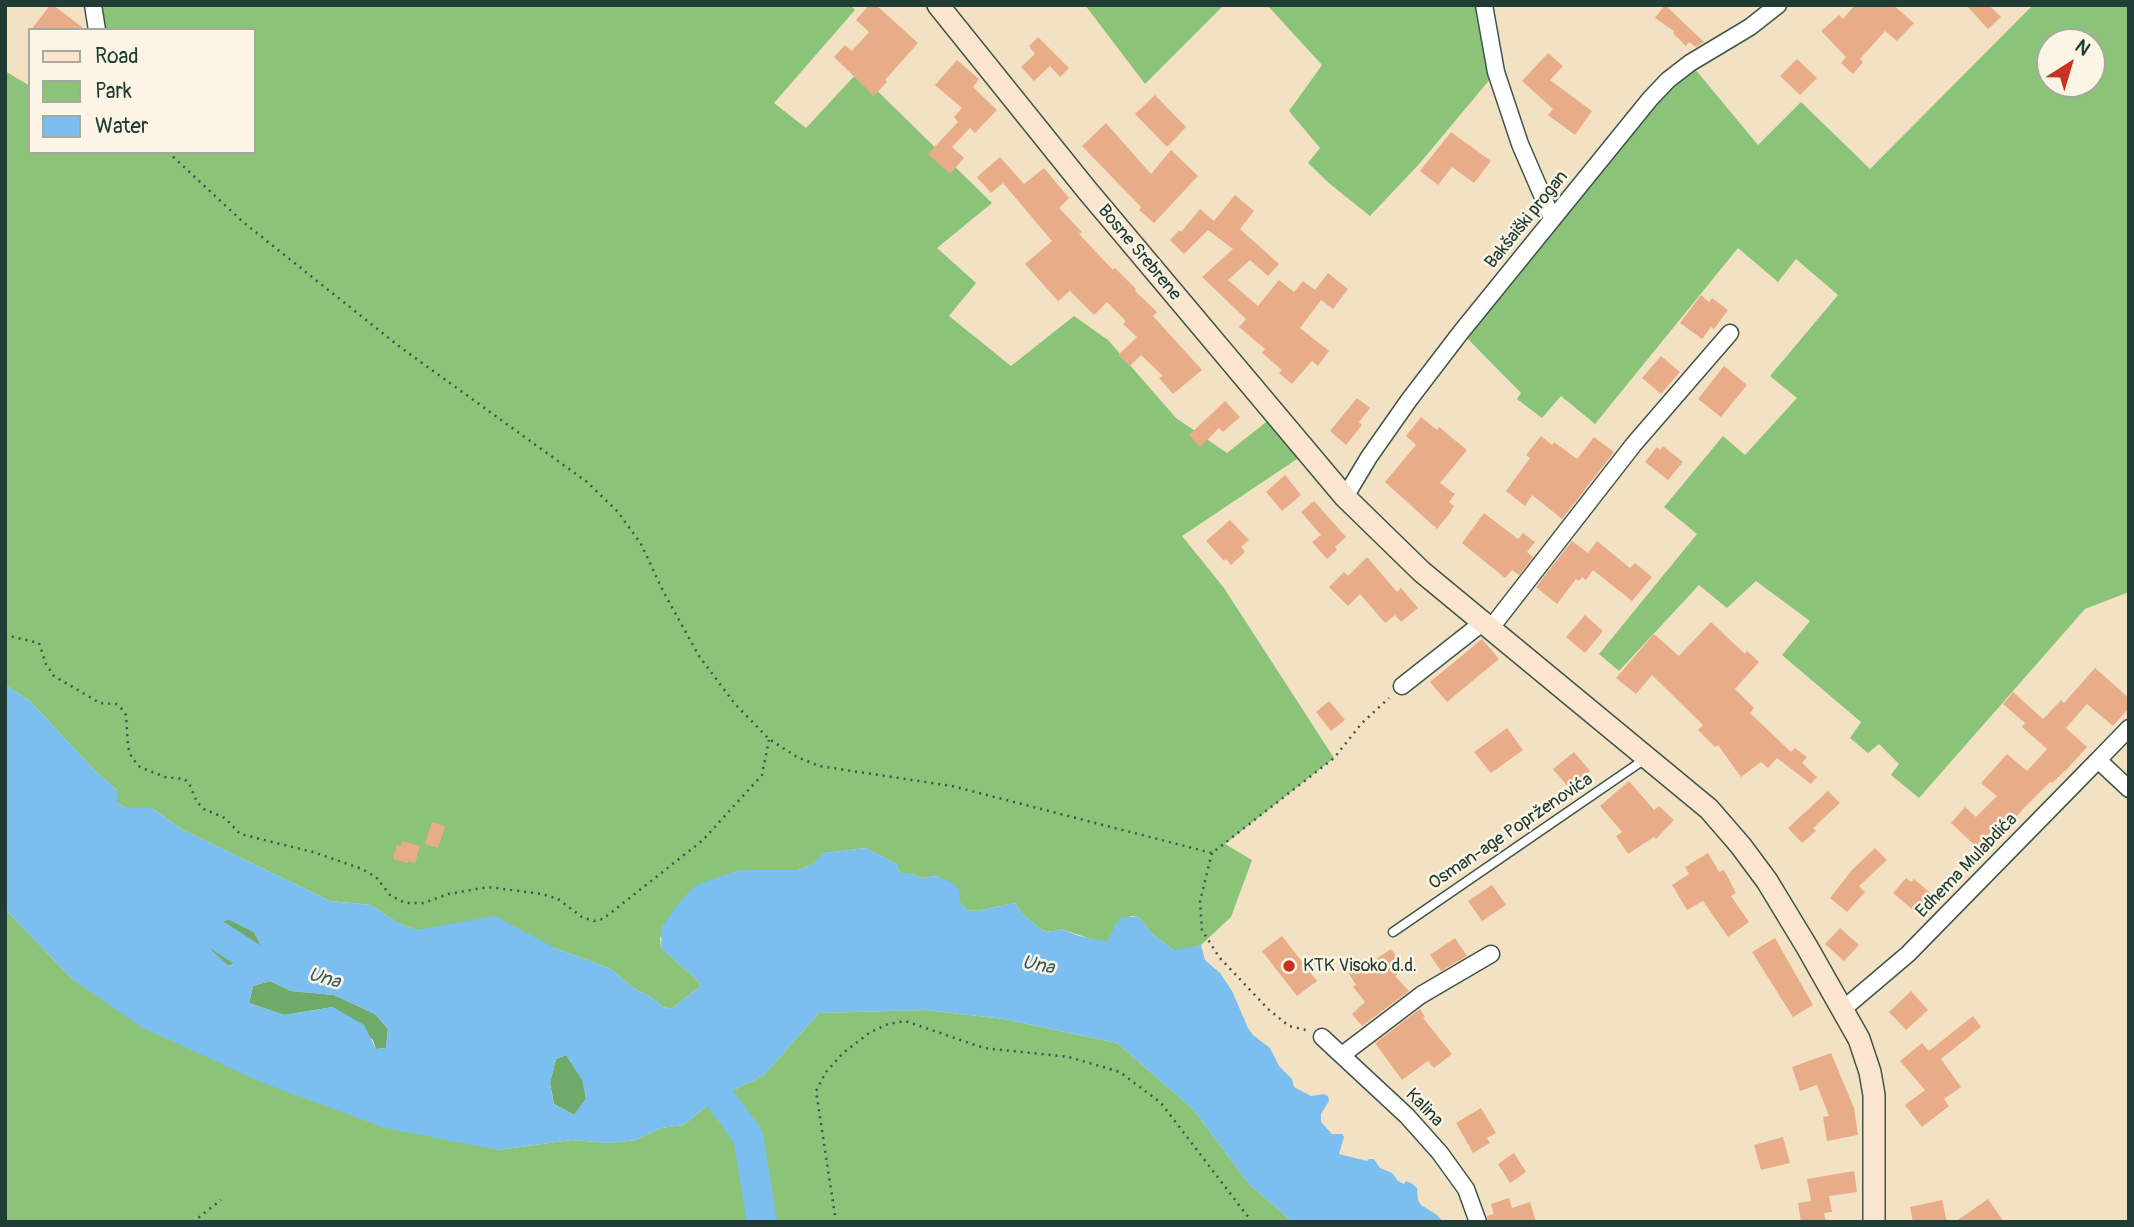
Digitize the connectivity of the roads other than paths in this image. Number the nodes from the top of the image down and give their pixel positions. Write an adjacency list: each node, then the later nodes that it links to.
1 (93, 5): 5 (street)
2 (938, 5): 8 (street, Bosne Srebrene)
3 (1484, 5): 6 (street)
4 (1778, 5): 6 (street, Bakšaiški progan)
5 (97, 28)
6 (1552, 218): 8 (street, Bakšaiški progan)
7 (1730, 333): 9 (street)
8 (1345, 497): 9 (street, Bosne Srebrene)
9 (1486, 626): 10 (street); 12 (street, Bosne Srebrene)
10 (1402, 686)
11 (2129, 728): 13 (street, Edhema Mulabdića)
12 (1647, 758): 15 (lane, Osman-age Poprženovića); 17 (street, Bosne Srebrene)
13 (2098, 760): 14 (street); 17 (street, Edhema Mulabdića)
14 (2129, 789)
15 (1392, 932)
16 (1492, 954): 19 (street)
17 (1842, 1010): 21 (street, Bosne Srebrene)
18 (1322, 1037): 19 (street, Kalina)
19 (1342, 1055): 20 (street, Kalina)
20 (1478, 1222)
21 (1874, 1222)

